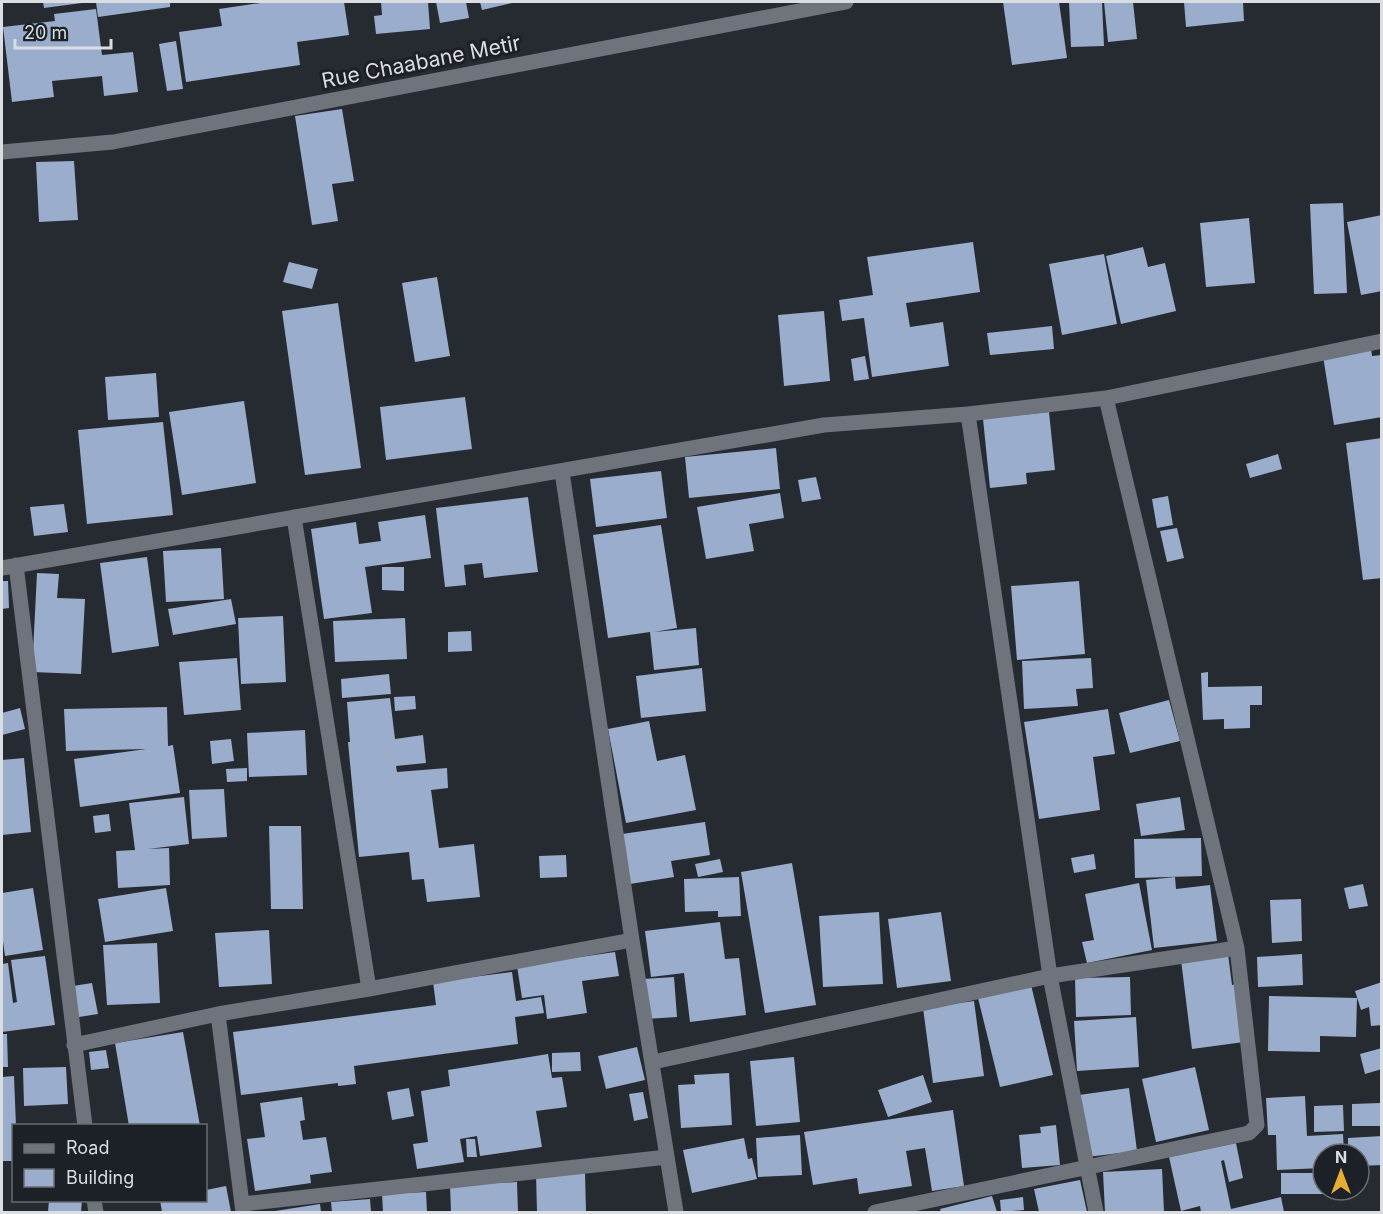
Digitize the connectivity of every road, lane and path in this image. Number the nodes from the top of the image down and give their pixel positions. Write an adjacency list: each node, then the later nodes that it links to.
1 (846, 2): 2 (street, Rue Chaabane Metir)
2 (2, 152)
3 (1382, 341): 4 (street)
4 (1106, 398): 5 (street); 10 (street)
5 (968, 414): 6 (street); 11 (street)
6 (562, 472): 7 (street); 9 (street)
7 (294, 517): 8 (street); 12 (street)
8 (9, 567): 14 (street)
9 (632, 940): 12 (street); 15 (street)
10 (1237, 948): 11 (street); 18 (street)
11 (1050, 976): 15 (street); 18 (street)
12 (369, 989): 13 (street)
13 (218, 1014): 14 (street); 19 (street)
14 (74, 1046): 16 (street)
15 (653, 1062): 17 (street)
16 (85, 1124)
17 (667, 1157): 19 (street); 20 (street)
18 (1088, 1169): 21 (street); 22 (street)
19 (242, 1208)
20 (676, 1212)
21 (875, 1212)
22 (1096, 1212)

